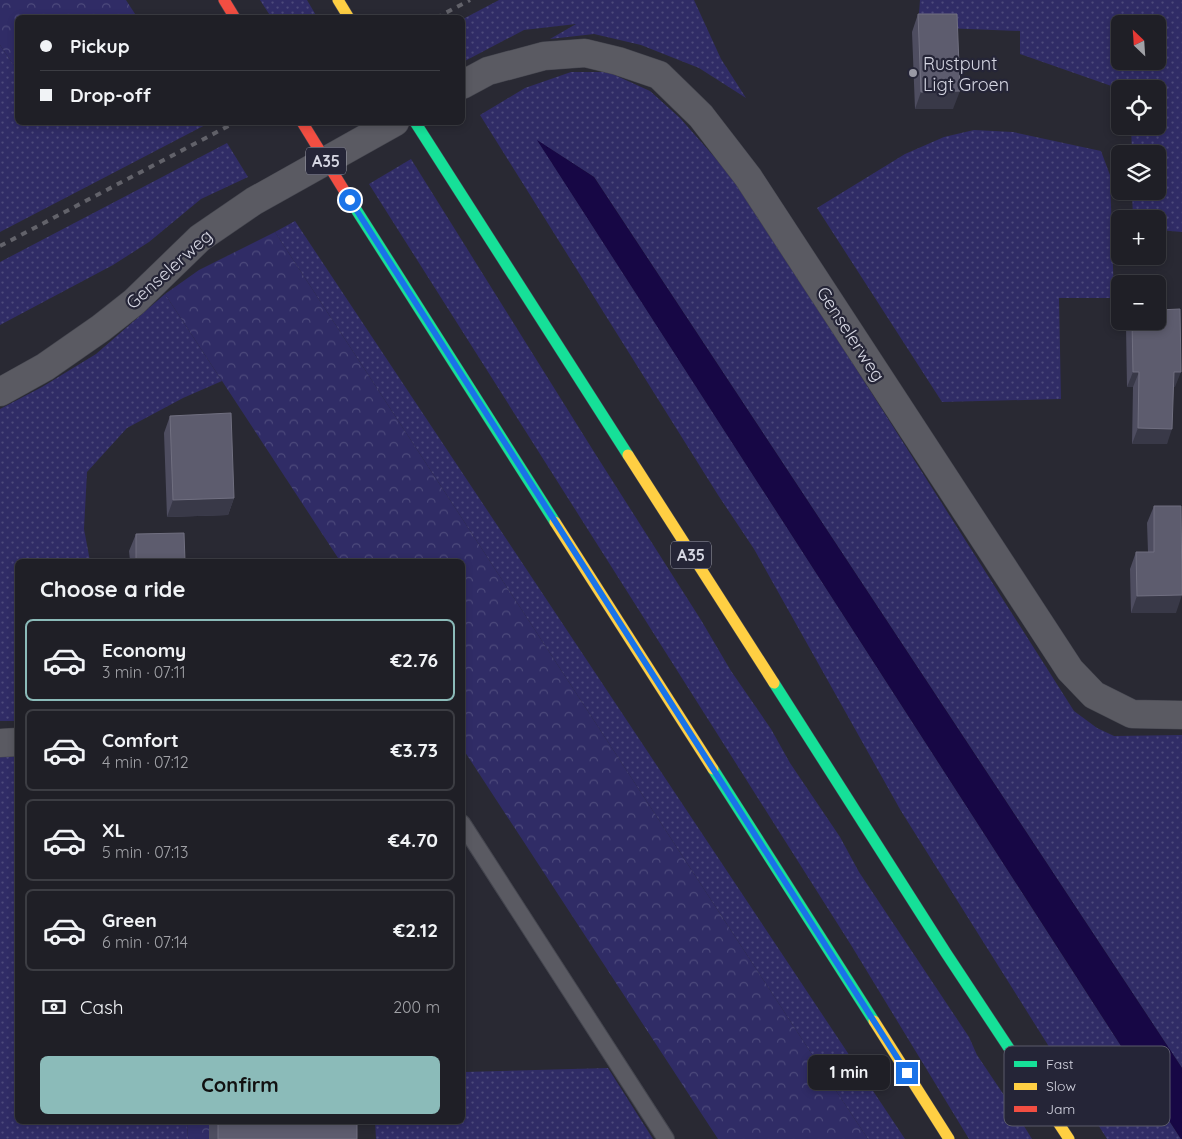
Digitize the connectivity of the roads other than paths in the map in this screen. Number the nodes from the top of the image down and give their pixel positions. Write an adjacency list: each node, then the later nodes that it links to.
1 (224, 0): 3 (highway)
2 (338, 0): 4 (highway)
3 (234, 15)
4 (347, 15)
5 (465, 83): 10 (street, Genselerweg)
6 (304, 125): 17 (highway, A35, bridge)
7 (390, 125): 9 (street, Genselerweg)
8 (417, 125): 14 (highway, A35)
9 (0, 392)
10 (1182, 716)
11 (0, 742): 12 (street)
12 (15, 742)
13 (465, 828): 16 (lane)
14 (1008, 1046)
15 (1060, 1126): 18 (highway, A35)
16 (666, 1139)
17 (949, 1139)
18 (1069, 1139)

